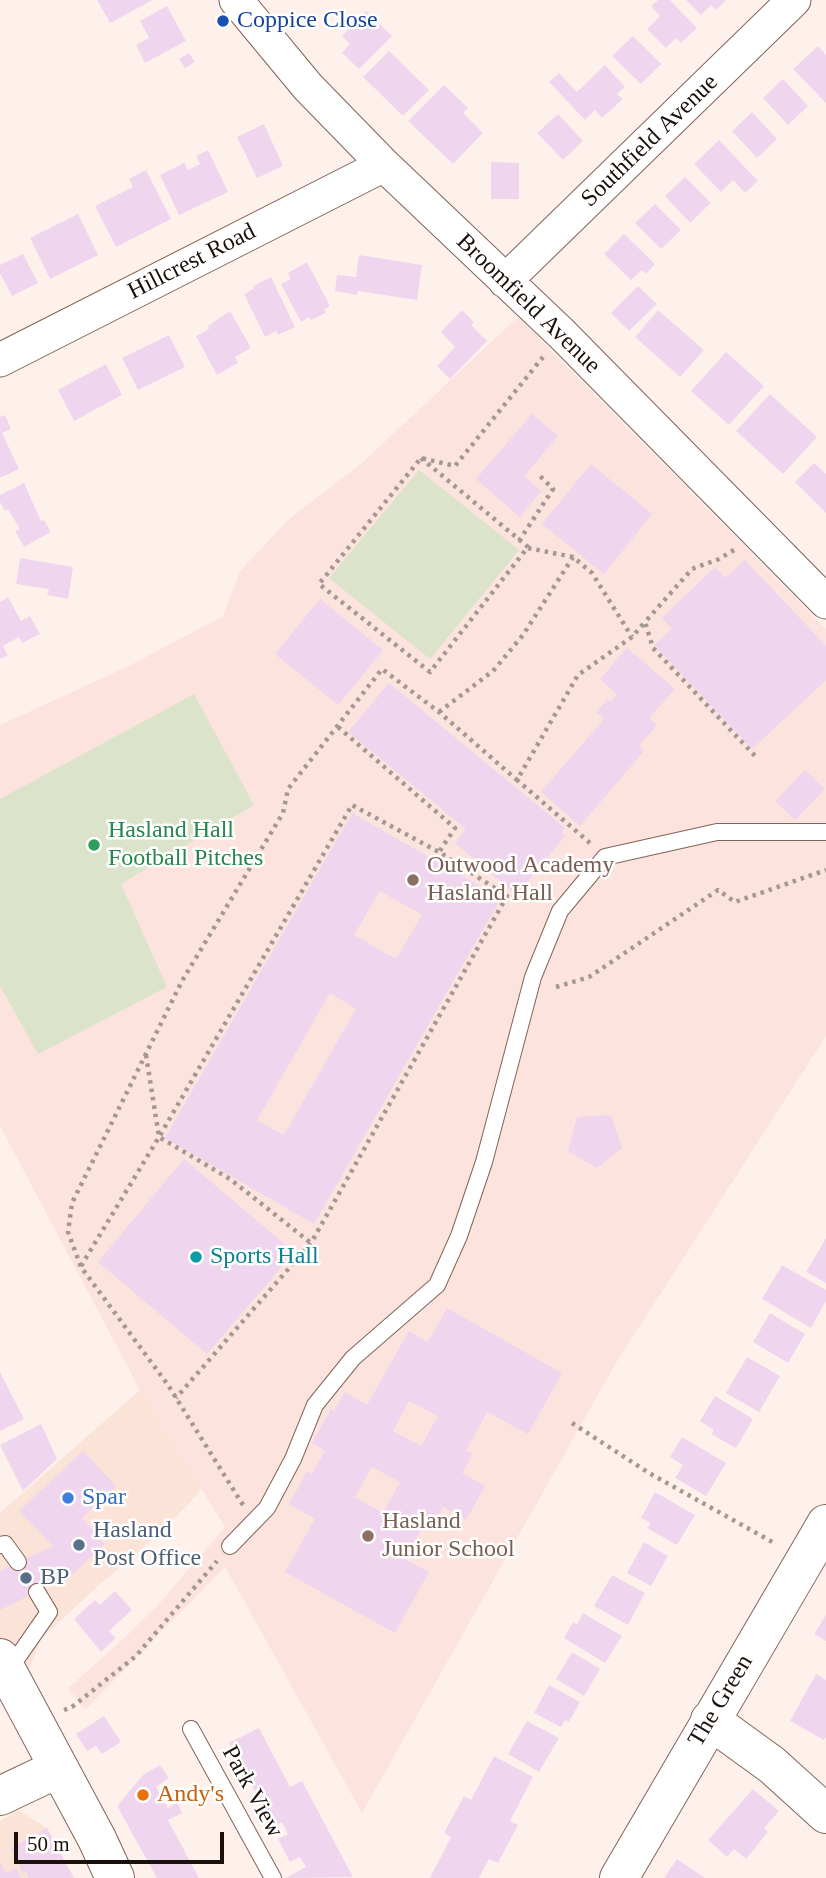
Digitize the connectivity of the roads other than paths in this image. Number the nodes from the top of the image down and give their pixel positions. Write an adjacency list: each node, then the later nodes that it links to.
1 (794, 0): 4 (street, Southfield Avenue)
2 (240, 1): 3 (street, Broomfield Avenue)
3 (384, 165): 4 (street, Broomfield Avenue); 5 (street, Hillcrest Road)
4 (505, 281): 6 (street, Broomfield Avenue)
5 (0, 360)
6 (826, 602)
7 (826, 832): 10 (lane)
8 (826, 1524): 14 (main road, The Green)
9 (0, 1545): 11 (lane)
10 (230, 1546)
11 (18, 1562)
12 (37, 1592): 13 (lane)
13 (12, 1689): 16 (main road)
14 (709, 1720): 18 (main road); 21 (main road, The Green)
15 (191, 1729): 20 (lane, Park View)
16 (59, 1768): 17 (main road); 19 (main road)
17 (0, 1796)
18 (826, 1814)
19 (115, 1878)
20 (273, 1878)
21 (619, 1878)

